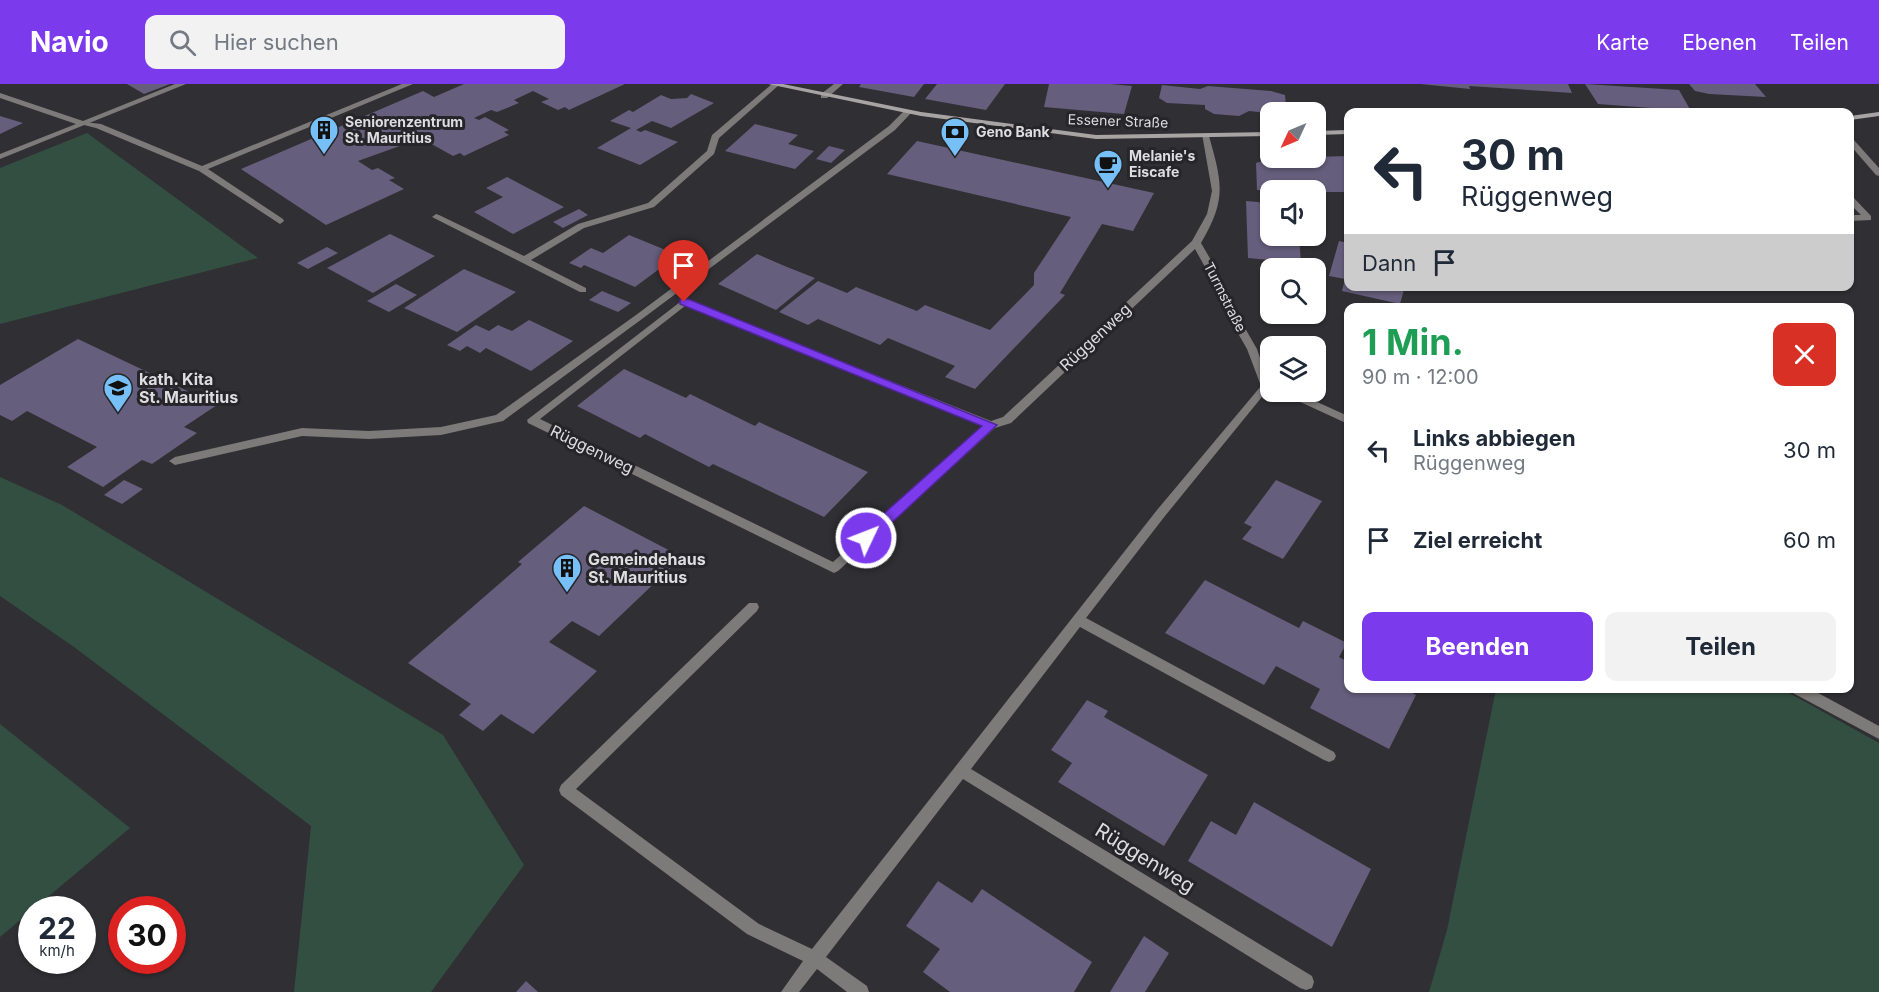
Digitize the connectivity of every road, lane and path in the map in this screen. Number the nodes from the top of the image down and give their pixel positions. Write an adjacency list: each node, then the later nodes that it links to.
1 (182, 84): 10 (street)
2 (409, 84): 17 (street)
3 (773, 84): 6 (street, Essener Straße); 24 (street, Essener Straße)
4 (839, 84): 6 (street)
5 (0, 94): 10 (street)
6 (824, 96): 7 (street, Essener Straße)
7 (908, 112): 14 (street, Essener Straße); 31 (street)
8 (1879, 114): 9 (street)
9 (1854, 117)
10 (84, 124): 16 (street); 17 (street)
11 (1344, 132): 12 (street)
12 (1326, 133)
13 (1260, 134): 14 (street, Essener Straße)
14 (1205, 136): 23 (street, Turmstraße)
15 (1854, 145): 18 (street)
16 (0, 157)
17 (202, 169): 22 (street)
18 (1878, 172)
19 (1854, 203): 21 (street)
20 (436, 216): 24 (street)
21 (1854, 218)
22 (280, 221)
23 (1196, 243): 26 (street, Turmstraße); 30 (street, Rüggenweg)
24 (524, 260): 25 (street)
25 (583, 290)
26 (1260, 368)
27 (1260, 396): 33 (street)
28 (1309, 402): 29 (street)
29 (1344, 418)
30 (991, 425): 30 (street, Rüggenweg)
31 (175, 461)
32 (753, 607): 38 (street)
33 (1078, 620): 36 (street); 37 (street)
34 (1805, 693): 35 (street)
35 (1879, 734)
36 (1329, 756)
37 (962, 771): 38 (street); 39 (street, Rüggenweg)
38 (816, 959): 40 (street); 41 (street)
39 (1306, 982)
40 (789, 992)
41 (861, 992)

